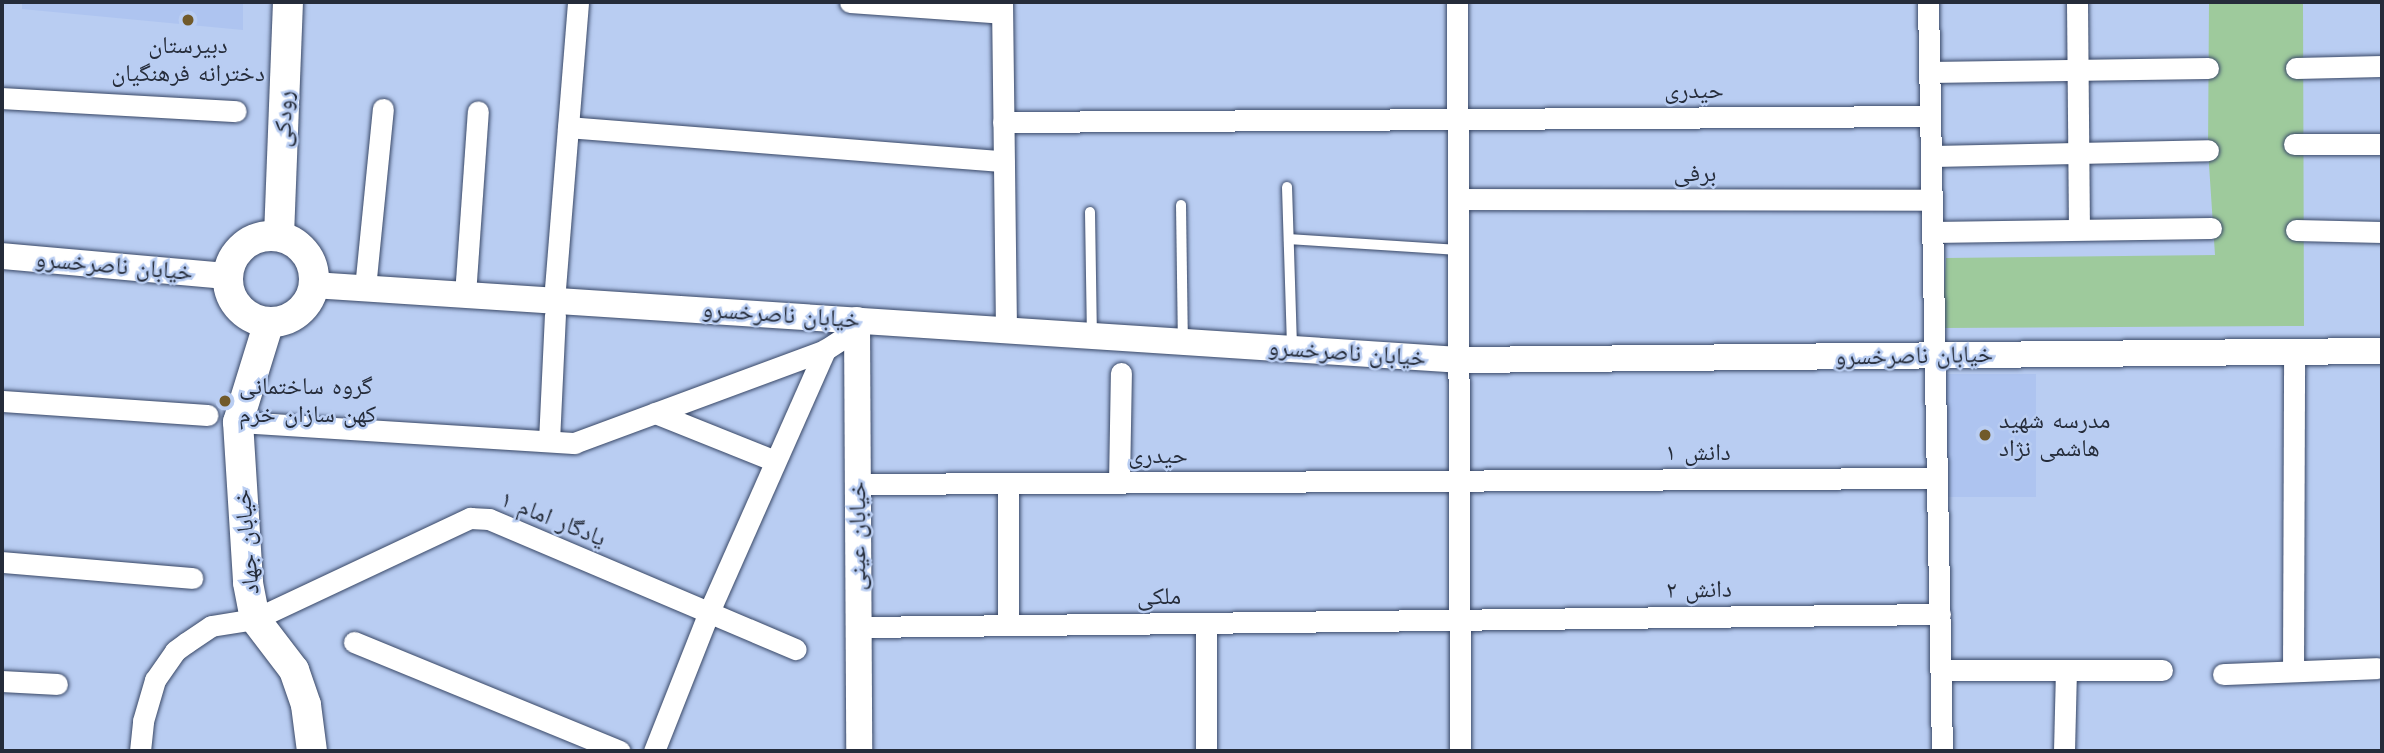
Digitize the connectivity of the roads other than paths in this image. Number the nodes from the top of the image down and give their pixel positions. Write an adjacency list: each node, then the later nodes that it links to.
1 (288, 2): 38 (main road, رودکی)
2 (578, 2): 21 (street)
3 (850, 2): 7 (street)
4 (1457, 2): 19 (street)
5 (1928, 2): 13 (street)
6 (2077, 2): 12 (street)
7 (895, 4): 8 (street)
8 (1002, 8): 20 (street)
9 (2382, 66): 11 (street)
10 (2208, 68): 12 (street)
11 (2296, 68)
12 (2077, 70): 13 (street); 25 (street)
13 (1929, 72): 18 (street)
14 (2, 98): 16 (street)
15 (383, 109): 44 (street)
16 (236, 111)
17 (478, 111): 45 (street)
18 (1930, 116): 19 (street, حیدری); 30 (street)
19 (1457, 119): 20 (street, حیدری); 29 (street)
20 (1003, 122): 27 (street)
21 (568, 127): 27 (street); 46 (street)
22 (2294, 144): 23 (street)
23 (2382, 144)
24 (2208, 150): 25 (street)
25 (2078, 154): 26 (street); 34 (street)
26 (1933, 156)
27 (1004, 161): 49 (street)
28 (1287, 187): 39 (lane)
29 (1458, 200): 30 (street, برفی); 40 (street)
30 (1932, 200): 36 (street)
31 (1181, 205): 51 (lane)
32 (1090, 212): 50 (lane)
33 (2211, 228): 34 (street)
34 (2079, 229): 36 (street)
35 (2296, 230): 37 (street)
36 (1932, 232): 56 (street)
37 (2382, 232)
38 (279, 236): 42 (main road); 43 (main road)
39 (1289, 239): 40 (lane); 52 (lane)
40 (1458, 250): 57 (street)
41 (2, 256): 42 (street, خیابان ناصرخسرو)
42 (227, 276): 47 (main road)
43 (313, 285): 44 (street, خیابان ناصرخسرو); 47 (main road)
44 (365, 288): 45 (street, خیابان ناصرخسرو)
45 (466, 295): 46 (street, خیابان ناصرخسرو)
46 (555, 308): 48 (street, خیابان ناصرخسرو); 63 (street)
47 (269, 322): 62 (main road, خیابان جهاد)
48 (857, 324): 49 (street, خیابان ناصرخسرو); 53 (street); 68 (street, خیابان عینی)
49 (1006, 330): 50 (street, خیابان ناصرخسرو)
50 (1092, 336): 51 (street, خیابان ناصرخسرو)
51 (1183, 342): 52 (street, خیابان ناصرخسرو)
52 (1292, 349): 57 (street, خیابان ناصرخسرو)
53 (825, 350): 60 (street); 64 (street)
54 (2382, 351): 55 (street, خیابان ناصرخسرو)
55 (2294, 352): 56 (street, خیابان ناصرخسرو); 85 (street)
56 (1935, 356): 57 (street, خیابان ناصرخسرو); 65 (street)
57 (1459, 360): 66 (street)
58 (1121, 373): 67 (street)
59 (2, 401): 61 (street)
60 (655, 413): 63 (street); 64 (street)
61 (208, 415)
62 (238, 422): 63 (street); 74 (main road, خیابان جهاد)
63 (549, 441)
64 (775, 461): 72 (street)
65 (1937, 478): 66 (street, دانش ۱); 73 (street)
66 (1459, 481): 67 (street, حیدری); 75 (street)
67 (1119, 483): 69 (street, حیدری)
68 (858, 484): 69 (street, حیدری); 78 (street, خیابان عینی)
69 (1008, 484): 77 (street)
70 (2, 562): 71 (street)
71 (192, 578)
72 (709, 612): 74 (street, یادگار امام ۱); 80 (street, یادگار امام ۱); 92 (street)
73 (1940, 614): 75 (street, دانش ۲); 82 (street)
74 (254, 619): 89 (street, یادگار امام ۱); 90 (main road, خیابان جهاد)
75 (1460, 620): 76 (street, ملکی); 95 (street)
76 (1206, 623): 77 (street, ملکی); 94 (street)
77 (1008, 625): 78 (street, ملکی)
78 (859, 627): 93 (street, خیابان عینی)
79 (354, 642): 91 (street)
80 (796, 649)
81 (2377, 668): 85 (street)
82 (1941, 670): 84 (street); 96 (street)
83 (2162, 670): 84 (street)
84 (2066, 671): 97 (street)
85 (2293, 671): 86 (street)
86 (2222, 674)
87 (2, 681): 88 (street)
88 (57, 684)
89 (140, 751)
90 (312, 751)
91 (620, 751)
92 (654, 751)
93 (859, 751)
94 (1206, 751)
95 (1460, 751)
96 (1942, 751)
97 (2064, 751)

